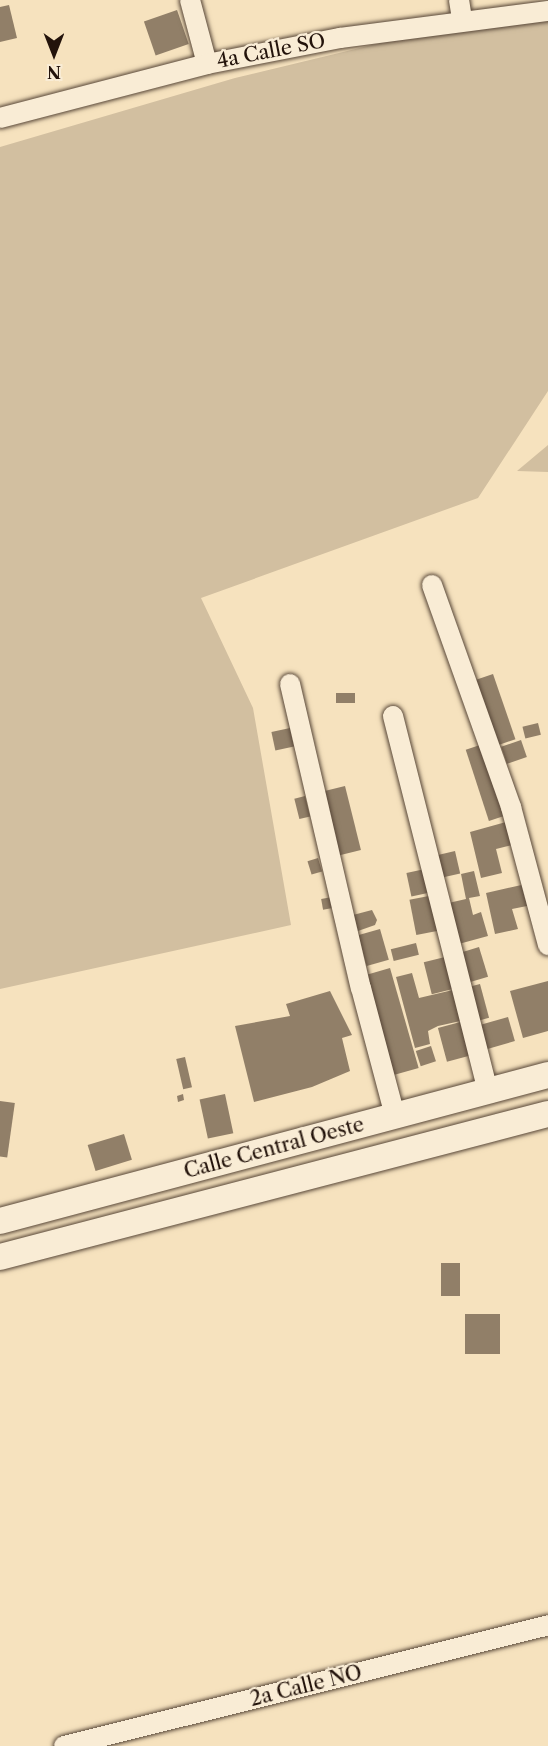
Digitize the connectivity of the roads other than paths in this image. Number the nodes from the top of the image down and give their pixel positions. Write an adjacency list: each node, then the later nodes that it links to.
1 (190, 0): 4 (street)
2 (460, 10): 3 (street, 4a Calle SO); 4 (street, 4a Calle SO)
3 (548, 11)
4 (207, 64): 5 (street, 4a Calle SO)
5 (0, 118)
6 (432, 585): 9 (street)
7 (290, 684): 13 (street)
8 (393, 716): 11 (street)
9 (548, 945)
10 (548, 1075): 11 (street, Calle Central Oeste)
11 (488, 1091): 13 (street, Calle Central Oeste)
12 (548, 1114): 15 (street, Calle Central Oeste)
13 (395, 1116): 14 (street, Calle Central Oeste)
14 (0, 1221)
15 (0, 1257)
16 (548, 1625): 17 (street, 2a Calle NO)
17 (64, 1746)

